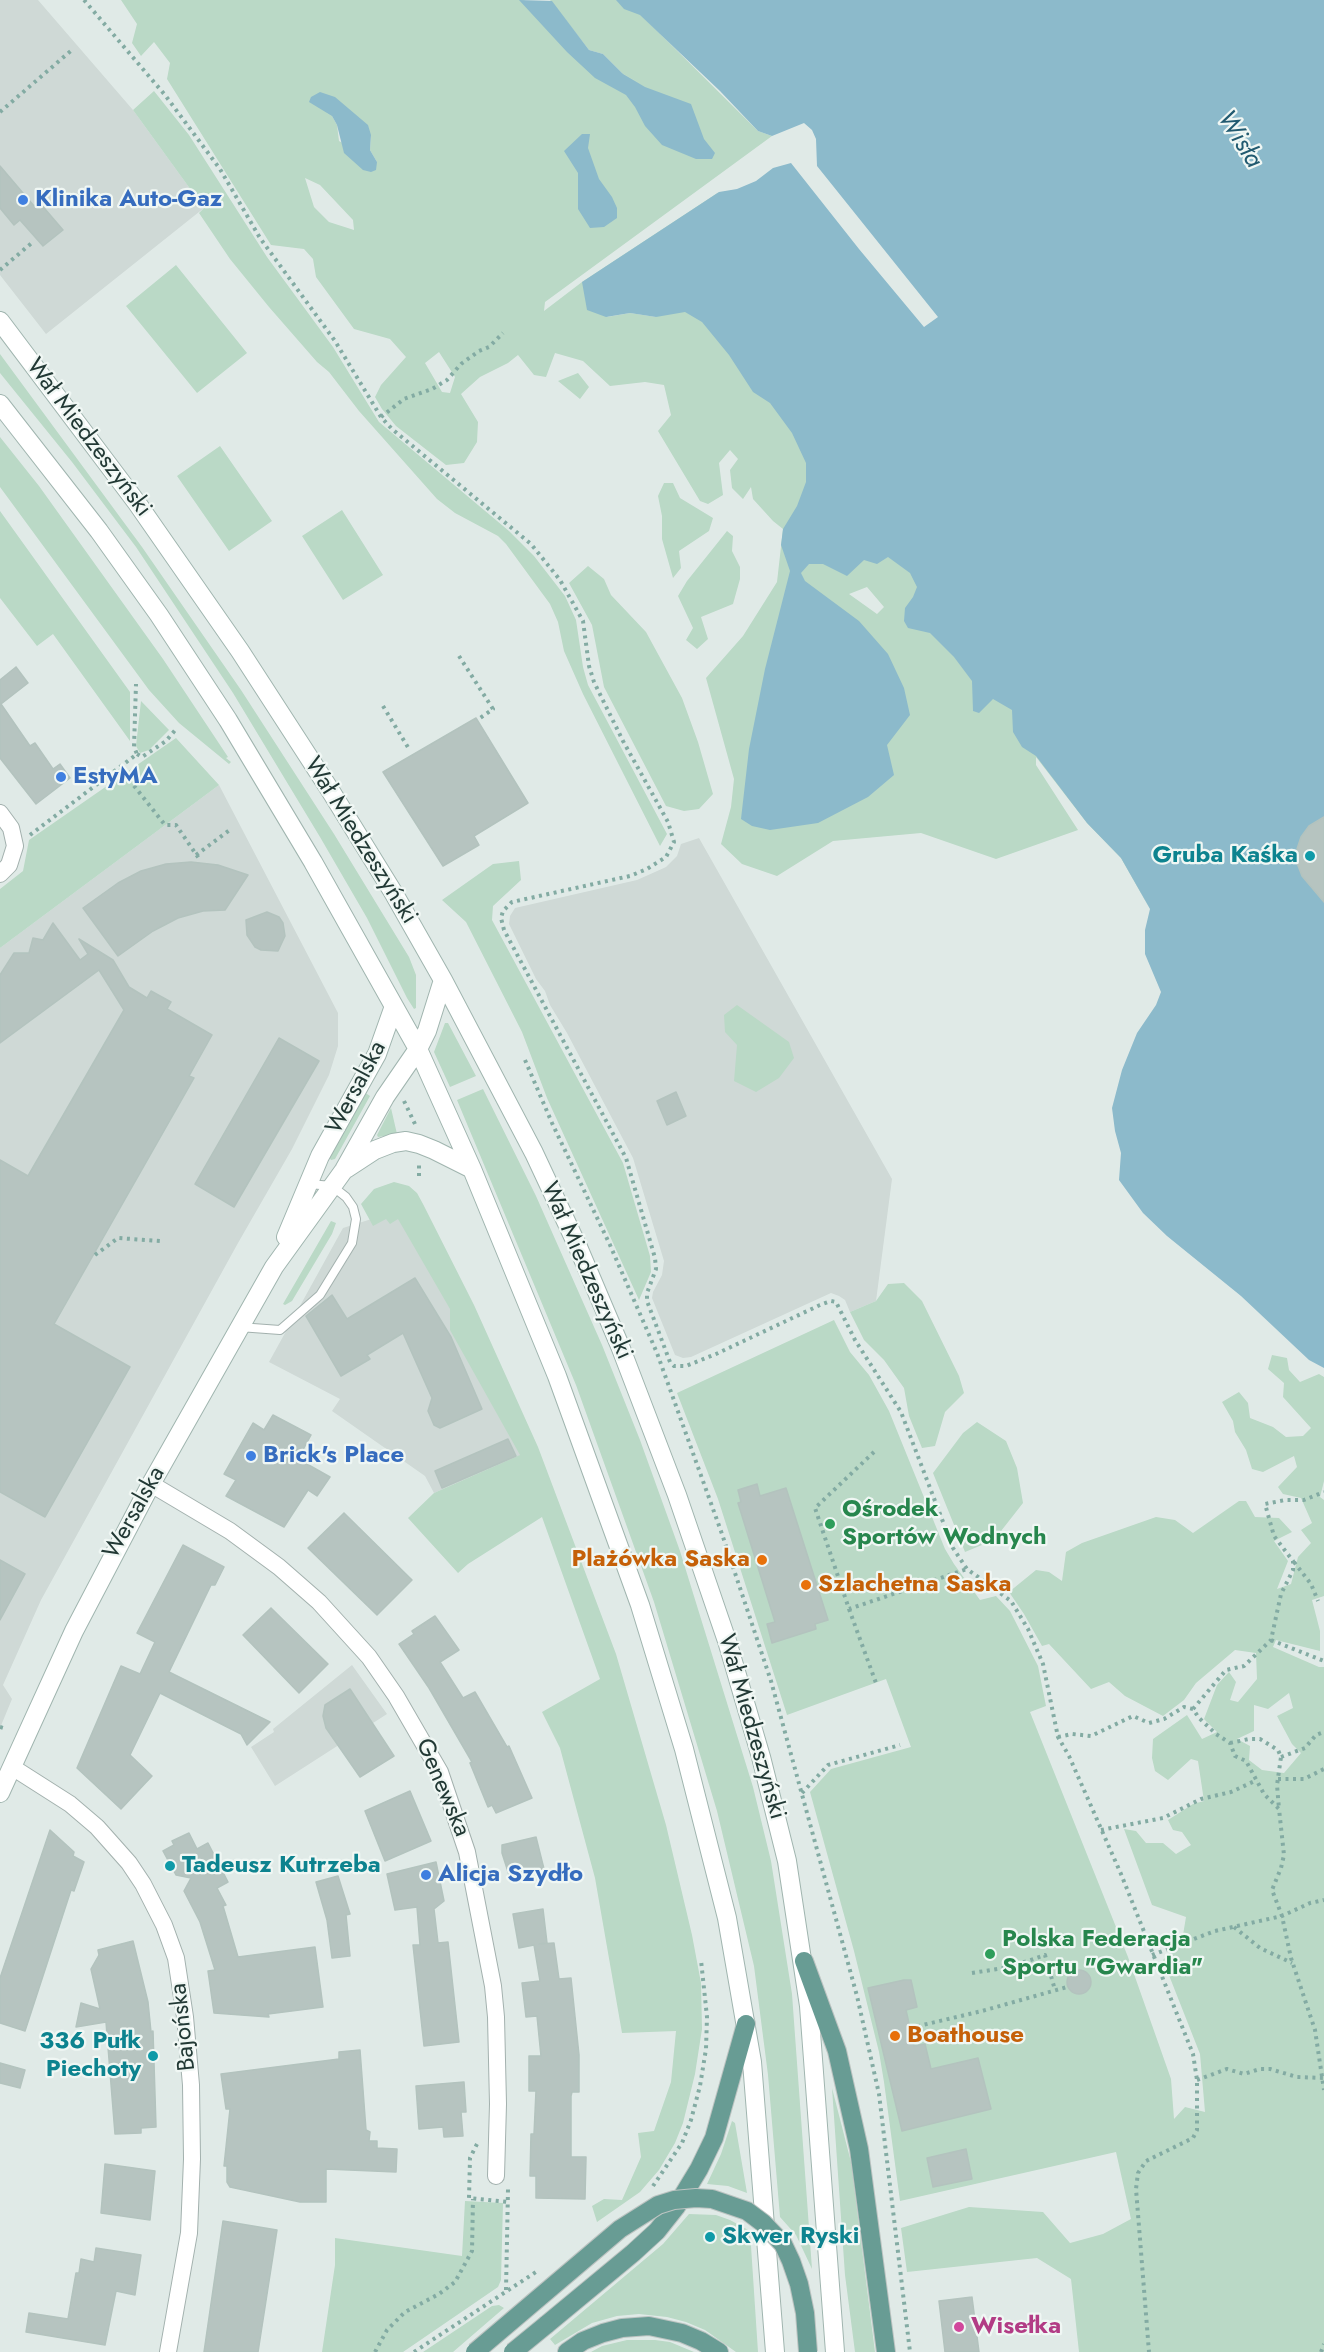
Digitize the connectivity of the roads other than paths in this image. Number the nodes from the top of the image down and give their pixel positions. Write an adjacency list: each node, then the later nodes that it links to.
1 (0, 321): 5 (main road, Wał Miedzeszyński)
2 (0, 404): 6 (main road, Wał Miedzeszyński)
3 (0, 813): 4 (street)
4 (0, 874)
5 (443, 980): 7 (main road, Wersalska); 17 (main road, Wał Miedzeszyński)
6 (394, 1006): 7 (main road, Wał Miedzeszyński); 10 (main road, Wersalska)
7 (418, 1049): 8 (main road, Wał Miedzeszyński); 9 (main road, Wersalska)
8 (472, 1169): 9 (main road, Wersalska); 18 (main road, Wał Miedzeszyński)
9 (344, 1170): 11 (main road, Wersalska)
10 (309, 1184): 11 (lane); 12 (main road, Wersalska)
11 (332, 1186): 12 (main road, Wersalska); 13 (lane)
12 (274, 1267): 13 (main road, Wersalska)
13 (239, 1327): 14 (main road, Wersalska)
14 (151, 1484): 15 (main road, Wersalska); 19 (street, Genewska)
15 (12, 1767): 16 (main road, Wersalska); 20 (street, Bajońska)
16 (0, 1793)
17 (804, 1961): 27 (main road, Wał Miedzeszyński); 28 (main road)
18 (746, 2024): 22 (main road, bridge); 25 (main road, Wał Miedzeszyński)
19 (502, 2178)
20 (168, 2352)
21 (475, 2352): 26 (main road, bridge)
22 (513, 2352)
23 (567, 2352): 24 (main road)
24 (718, 2352)
25 (775, 2352)
26 (808, 2352)
27 (835, 2352)
28 (886, 2352)

